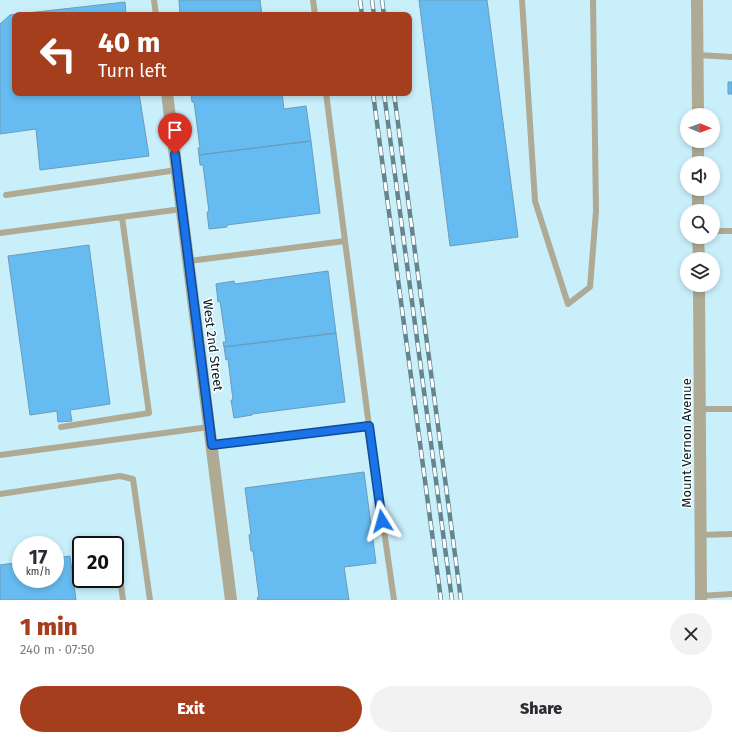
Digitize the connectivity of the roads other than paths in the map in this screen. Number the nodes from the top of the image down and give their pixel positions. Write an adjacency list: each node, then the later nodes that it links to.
1 (154, 0): 6 (lane)
2 (313, 0): 7 (lane)
3 (522, 0): 4 (lane)
4 (593, 0)
5 (697, 0): 8 (street)
6 (156, 12)
7 (315, 12)
8 (697, 55): 9 (lane); 12 (street)
9 (732, 57)
10 (168, 96): 13 (street, West 2nd Street)
11 (326, 96): 20 (lane)
12 (698, 108)
13 (177, 170): 14 (lane); 15 (street, West 2nd Street)
14 (6, 194)
15 (182, 209): 16 (lane); 21 (street, West 2nd Street)
16 (122, 217): 19 (lane); 26 (lane)
17 (720, 231): 18 (lane)
18 (732, 231)
19 (0, 233)
20 (345, 241): 21 (lane); 25 (lane)
21 (189, 261): 27 (street, West 2nd Street)
22 (699, 292): 23 (street, Mount Vernon Avenue)
23 (699, 409): 24 (lane); 32 (street, Mount Vernon Avenue)
24 (732, 409)
25 (369, 426): 28 (lane); 39 (lane)
26 (61, 427)
27 (209, 427): 28 (street, West 2nd Street); 29 (lane)
28 (212, 445): 38 (street, West 2nd Street)
29 (0, 455)
30 (0, 494): 37 (lane)
31 (732, 534): 32 (lane)
32 (700, 535): 35 (street, Mount Vernon Avenue)
33 (121, 588): 36 (lane)
34 (732, 594): 35 (lane)
35 (700, 598)
36 (123, 600)
37 (150, 600)
38 (231, 600)
39 (394, 600)

